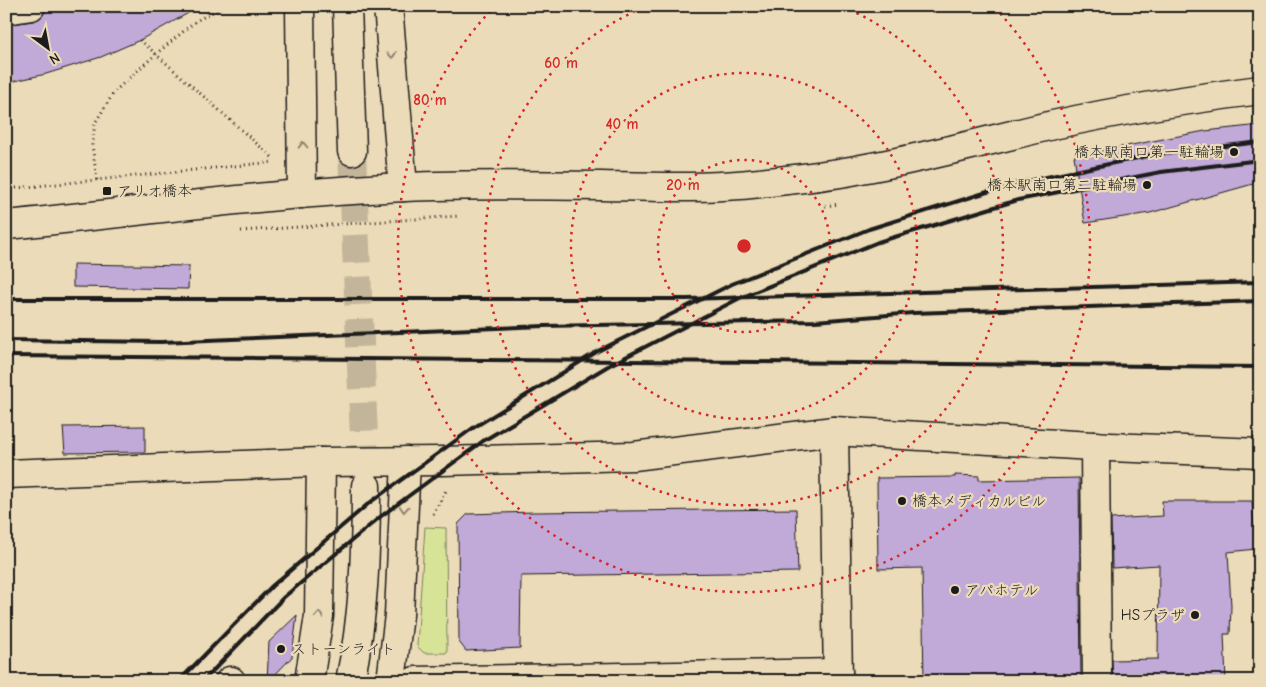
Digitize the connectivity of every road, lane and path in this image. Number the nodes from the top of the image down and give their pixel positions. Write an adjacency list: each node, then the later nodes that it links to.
1 (31, 6): 5 (street)
2 (224, 6): 8 (path)
3 (300, 6): 16 (street, one-way to 3)
4 (347, 6): 10 (street)
5 (6, 10)
6 (393, 10): 14 (street, one-way to 14)
7 (140, 40): 8 (path)
8 (156, 54): 12 (path); 13 (path)
9 (1260, 90): 14 (street)
10 (352, 150)
11 (279, 155): 12 (path)
12 (277, 162): 13 (path)
13 (97, 180): 15 (path)
14 (403, 187): 16 (street)
15 (6, 189)
16 (302, 194): 17 (street)
17 (6, 225)
18 (834, 431): 19 (street); 21 (street); 27 (street)
19 (1095, 446): 20 (street); 32 (street)
20 (1260, 452)
21 (406, 461): 22 (street); 30 (street, one-way to 30)
22 (321, 462): 23 (street); 28 (street, one-way to 22)
23 (6, 474)
24 (366, 486): 29 (street)
25 (448, 486): 26 (path)
26 (430, 521)
27 (838, 677): 31 (street)
28 (309, 681)
29 (350, 681)
30 (391, 681)
31 (415, 681)
32 (1097, 681)

